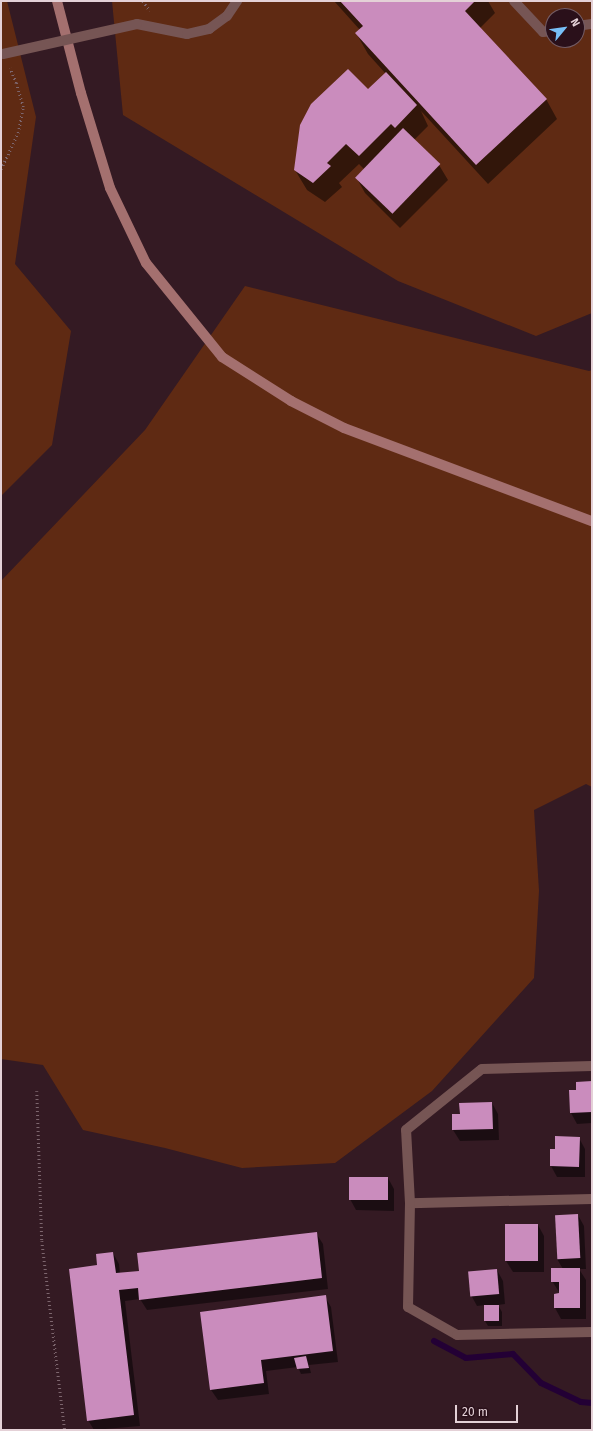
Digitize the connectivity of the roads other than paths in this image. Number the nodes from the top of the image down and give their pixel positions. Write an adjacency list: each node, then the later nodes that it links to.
1 (57, 1): 6 (street)
2 (237, 1): 5 (street, bridge)
3 (514, 1): 4 (street)
4 (545, 32)
5 (3, 54)
6 (592, 521)
7 (592, 1066): 9 (street)
8 (592, 1199): 9 (street)
9 (410, 1203): 10 (street)
10 (592, 1332)

